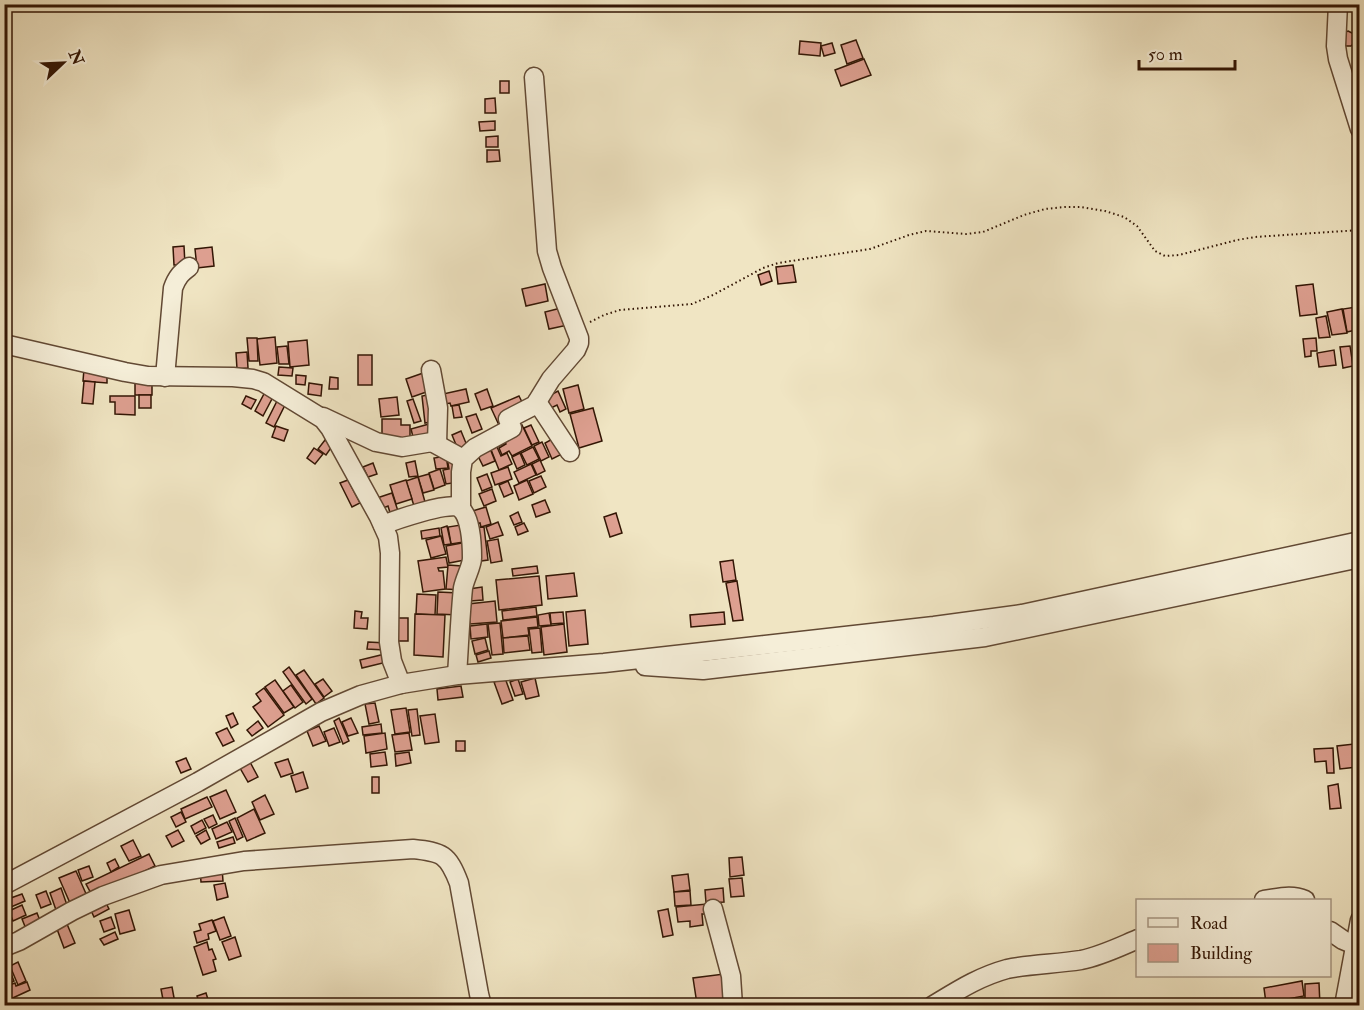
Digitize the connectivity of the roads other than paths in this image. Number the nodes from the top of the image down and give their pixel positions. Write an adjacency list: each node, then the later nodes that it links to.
1 (1338, 4): 3 (street)
2 (534, 77): 8 (street)
3 (1359, 129)
4 (189, 267): 7 (street)
5 (4, 344): 7 (street)
6 (431, 370): 10 (street)
7 (165, 377): 9 (street)
8 (537, 402): 11 (street); 12 (street)
9 (314, 413): 10 (street); 14 (street)
10 (437, 444): 12 (street)
11 (570, 452)
12 (463, 459): 13 (street)
13 (461, 508): 14 (street); 16 (street)
14 (383, 525): 17 (street)
15 (1359, 549): 16 (street)
16 (458, 675): 17 (street)
17 (401, 684): 18 (street)
18 (4, 885)
19 (1270, 899): 20 (street)
20 (1303, 899)
21 (713, 909): 28 (street)
22 (1359, 920): 25 (street)
23 (1331, 932): 25 (street)
24 (1136, 939): 29 (street)
25 (1354, 945): 30 (street)
26 (4, 946): 27 (street)
27 (482, 1005)
28 (733, 1005)
29 (932, 1005)
30 (1344, 1005)

